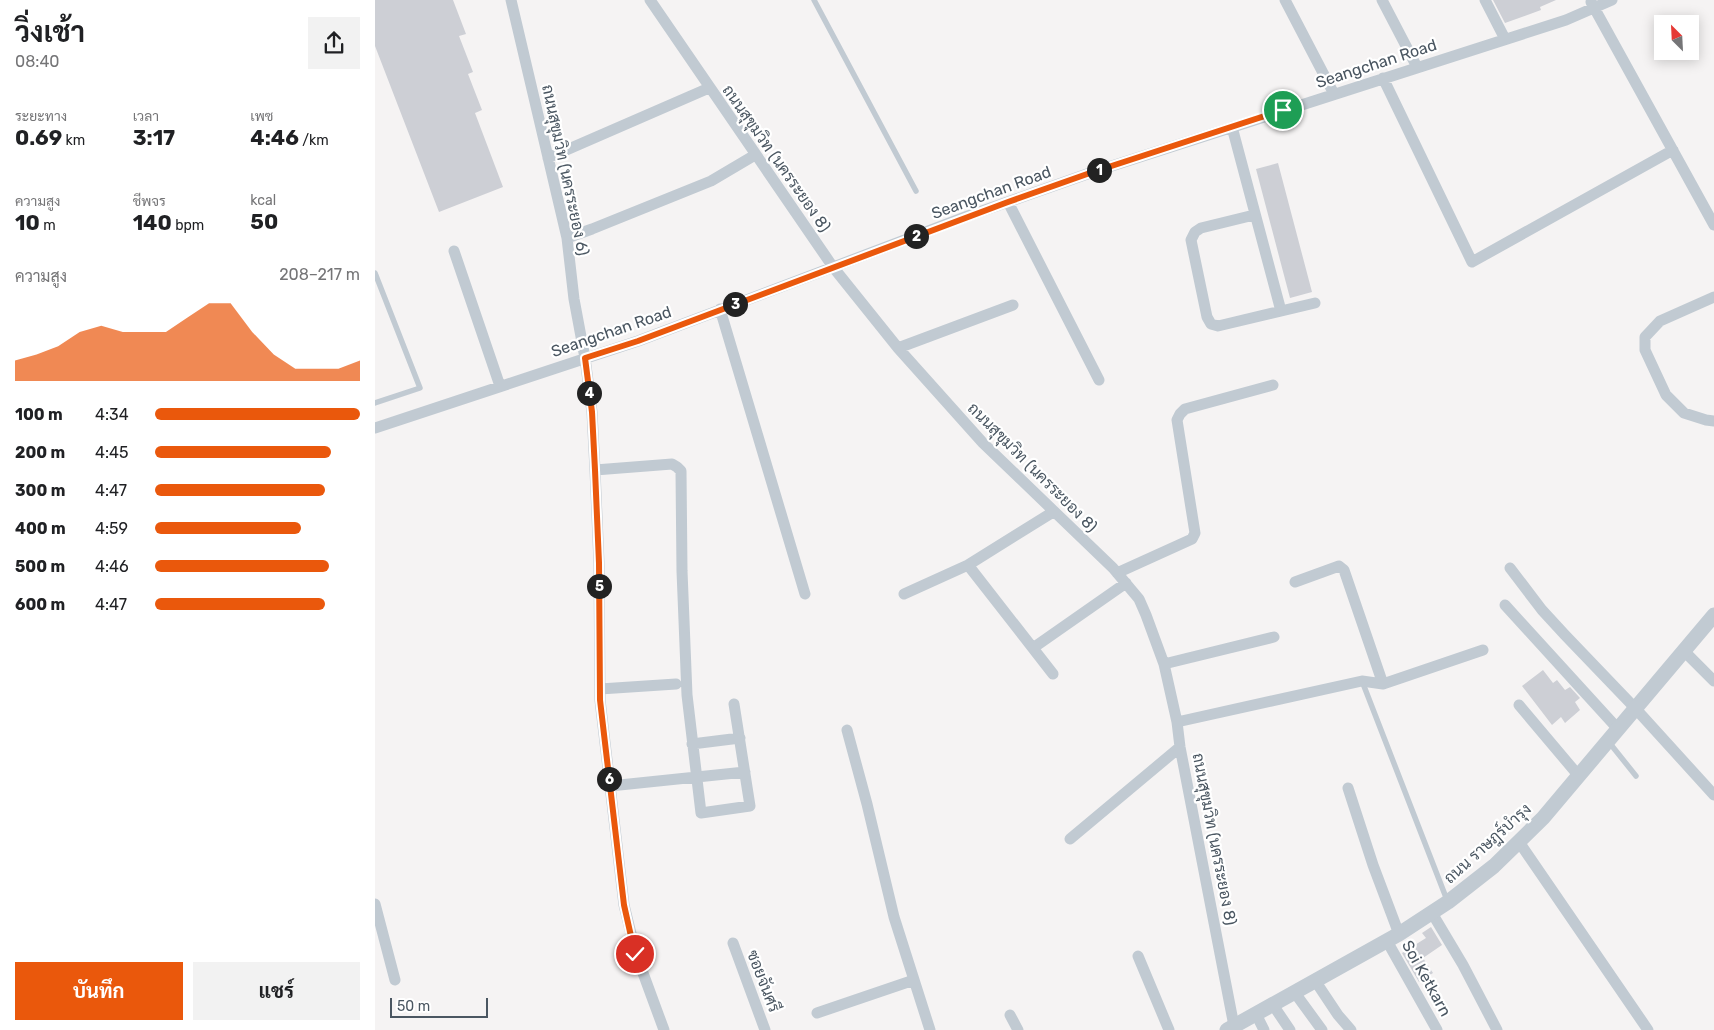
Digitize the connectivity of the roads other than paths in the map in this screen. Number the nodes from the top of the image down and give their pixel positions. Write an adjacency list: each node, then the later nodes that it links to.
1 (511, 0): 17 (street, ถนนสุขุมวิท (นครระยอง 6))
2 (650, 0): 12 (street, ถนนสุขุมวิท (นครระยอง 8))
3 (814, 0): 18 (lane)
4 (1285, 0): 13 (street)
5 (1382, 0): 10 (street)
6 (1485, 0): 9 (street)
7 (1612, 0): 8 (street, Seangchan Road)
8 (1592, 3): 9 (street, Seangchan Road); 15 (street)
9 (1505, 39): 10 (street, Seangchan Road)
10 (1417, 67): 11 (street, Seangchan Road)
11 (1383, 78): 13 (street, Seangchan Road); 15 (street)
12 (709, 88): 16 (street, ถนนสุขุมวิท (นครระยอง 8)); 17 (street)
13 (1334, 94): 14 (street, Seangchan Road)
14 (1232, 127): 19 (street, Seangchan Road); 20 (street)
15 (1673, 150): 21 (street)
16 (755, 155): 22 (street); 24 (street, ถนนสุขุมวิท (นครระยอง 8))
17 (548, 158): 22 (street, ถนนสุขุมวิท (นครระยอง 6))
18 (916, 190)
19 (1008, 202): 24 (street, Seangchan Road); 33 (street)
20 (1254, 215): 30 (street); 30 (street)
21 (1714, 225)
22 (567, 238): 32 (street, ถนนสุขุมวิท (นครระยอง 6))
23 (454, 251): 35 (street)
24 (833, 267): 29 (street, Seangchan Road); 31 (street, ถนนสุขุมวิท (นครระยอง 8))
25 (375, 273): 36 (lane)
26 (1714, 297): 37 (street)
27 (1315, 303): 30 (street)
28 (1013, 305): 31 (street)
29 (720, 310): 32 (street, Seangchan Road); 46 (street)
30 (1281, 311)
31 (898, 348): 40 (street, ถนนสุขุมวิท (นครระยอง 8))
32 (585, 358): 35 (street, Seangchan Road); 39 (street, ถนนสุขุมวิท (นครระยอง 6))
33 (1099, 380)
34 (1273, 385): 43 (street)
35 (500, 386): 38 (street, Seangchan Road)
36 (375, 403)
37 (1714, 421)
38 (375, 428)
39 (595, 470): 60 (street, ถนนสุขุมวิท (นครระยอง 6)); 68 (street)
40 (1053, 512): 41 (street); 43 (street, ถนนสุขุมวิท (นครระยอง 8))
41 (968, 565): 47 (street); 51 (street)
42 (1510, 568): 63 (street)
43 (1117, 573): 45 (street, ถนนสุขุมวิท (นครระยอง 8))
44 (1295, 582): 59 (street)
45 (1126, 583): 51 (street); 54 (street, ถนนสุขุมวิท (นครระยอง 8))
46 (805, 594)
47 (904, 594)
48 (1505, 605): 66 (street)
49 (1714, 615): 53 (street, ถนน ราษฎร์บำรุง)
50 (1274, 637): 54 (street)
51 (1033, 648): 55 (street)
52 (1483, 650): 59 (street)
53 (1684, 651): 57 (street); 63 (street, ถนน ราษฎร์บำรุง)
54 (1164, 664): 64 (street, ถนนสุขุมวิท (นครระยอง 8))
55 (1053, 674)
56 (1362, 681): 59 (street); 64 (street); 79 (lane)
57 (1714, 681)
58 (676, 684): 60 (street)
59 (1383, 684)
60 (600, 689): 74 (street, ถนนสุขุมวิท (นครระยอง 6))
61 (735, 704): 67 (street)
62 (1519, 705): 71 (street)
63 (1635, 708): 66 (street, ถนน ราษฎร์บำรุง); 76 (street)
64 (1177, 722): 69 (street, ถนนสุขุมวิท (นครระยอง 8))
65 (847, 730): 86 (street)
66 (1613, 735): 71 (street, ถนน ราษฎร์บำรุง); 72 (lane)
67 (739, 738): 68 (street); 70 (street)
68 (692, 744): 73 (street)
69 (1180, 747): 77 (street); 93 (street, ถนนสุขุมวิท (นครระยอง 8))
70 (745, 772): 73 (street); 73 (street)
71 (1578, 775): 78 (street, ถนน ราษฎร์บำรุง)
72 (1636, 776)
73 (697, 778): 74 (street)
74 (610, 786): 94 (street, ถนนสุขุมวิท (นครระยอง 6))
75 (1348, 788): 82 (street, Soi Ketkarn)
76 (1714, 795)
77 (1070, 839)
78 (1519, 842): 79 (street, ถนน ราษฎร์บำรุง); 105 (street)
79 (1448, 902): 81 (street, ถนน ราษฎร์บำรุง)
80 (375, 904): 85 (street)
81 (1432, 914): 82 (street, ถนน ราษฎร์บำรุง); 104 (street)
82 (1393, 938): 87 (street, ถนน ราษฎร์บำรุง); 103 (street, Soi Ketkarn)
83 (733, 943): 95 (street, ซอยจันศรี)
84 (1137, 956): 98 (street)
85 (395, 980)
86 (914, 980): 90 (street); 96 (street)
87 (1316, 982): 88 (street, ถนน ราษฎร์บำรุง); 102 (street)
88 (1295, 993): 89 (street, ถนน ราษฎร์บำรุง); 101 (street)
89 (1273, 1005): 91 (street, ถนน ราษฎร์บำรุง); 100 (street)
90 (817, 1013)
91 (1256, 1014): 93 (street, ถนน ราษฎร์บำรุง); 99 (street)
92 (1010, 1015): 97 (street)
93 (1231, 1028)
94 (664, 1030)
95 (765, 1030)
96 (930, 1030)
97 (1018, 1030)
98 (1169, 1030)
99 (1264, 1030)
100 (1290, 1030)
101 (1322, 1030)
102 (1351, 1030)
103 (1437, 1030)
104 (1497, 1030)
105 (1648, 1030)

